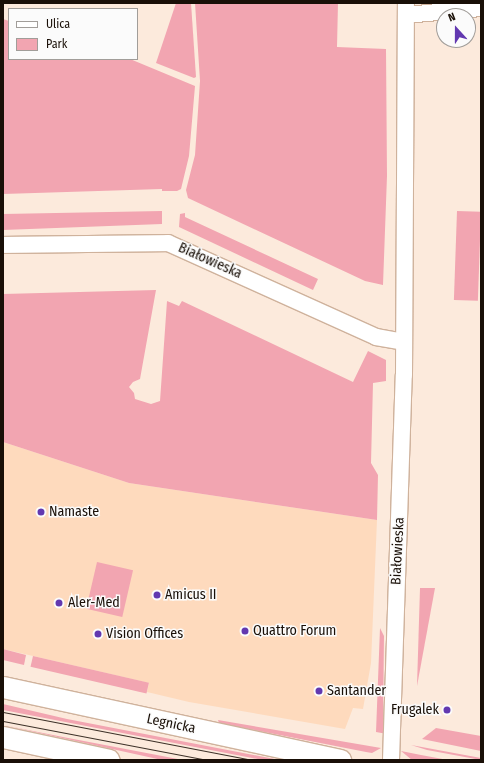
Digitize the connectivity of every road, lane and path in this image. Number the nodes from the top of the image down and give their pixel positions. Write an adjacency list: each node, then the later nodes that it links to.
1 (481, 8): 2 (street)
2 (406, 9): 4 (street, Białowieska)
3 (3, 246): 4 (street, Białowieska)
4 (404, 342): 9 (street, Białowieska)
5 (3, 687): 8 (main road, Legnicka)
6 (3, 737): 7 (main road)
7 (110, 760)
8 (340, 760)
9 (391, 760)

